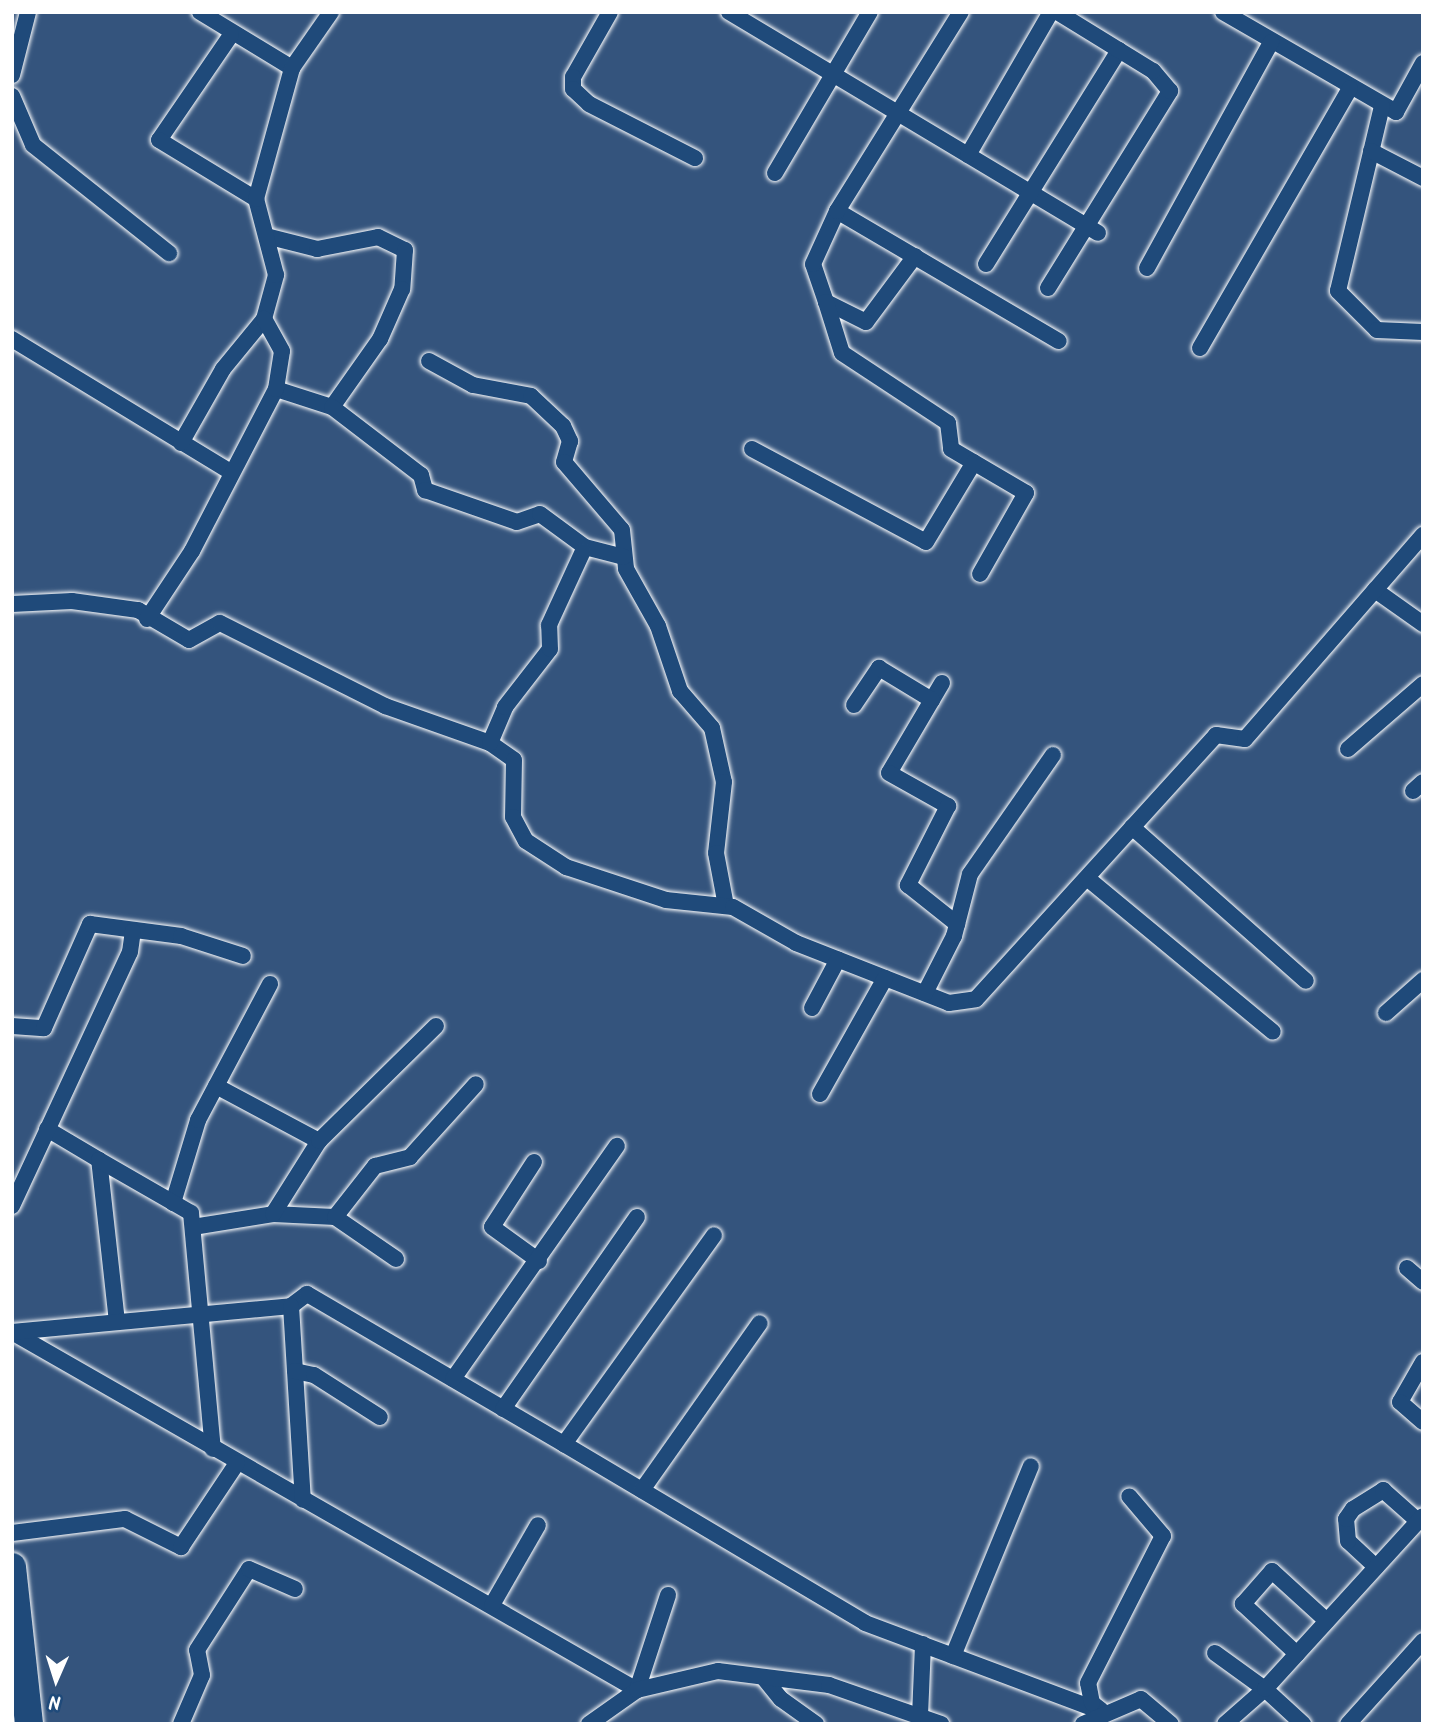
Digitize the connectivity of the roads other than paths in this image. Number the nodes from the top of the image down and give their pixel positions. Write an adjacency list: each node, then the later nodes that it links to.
1 (28, 12): 17 (street)
2 (200, 12): 11 (street)
3 (331, 12): 15 (street)
4 (610, 12): 24 (street)
5 (729, 12): 16 (street)
6 (870, 12): 16 (street)
7 (961, 12): 21 (street)
8 (1051, 12): 23 (street)
9 (1057, 12): 13 (street)
10 (1223, 12): 12 (street)
11 (231, 35): 15 (street); 28 (street)
12 (1271, 42): 18 (street); 35 (street)
13 (1119, 50): 27 (street); 30 (street)
14 (1423, 63): 20 (street)
15 (292, 68): 28 (street)
16 (832, 74): 21 (street); 25 (street)
17 (12, 75)
18 (1350, 88): 20 (street); 42 (street)
19 (12, 96): 32 (street)
20 (1382, 106): 22 (street)
21 (896, 112): 23 (street); 29 (street)
22 (1371, 151): 26 (street); 39 (street)
23 (968, 155): 27 (street)
24 (695, 158)
25 (775, 173)
26 (1423, 178)
27 (1030, 192): 30 (street); 34 (street)
28 (256, 199): 31 (street)
29 (837, 211): 33 (street); 37 (street)
30 (1092, 229): 36 (street)
31 (270, 237): 38 (street); 45 (street)
32 (169, 253)
33 (915, 256): 37 (street); 41 (street)
34 (986, 264)
35 (1147, 268)
36 (1048, 288)
37 (826, 302): 48 (street)
38 (264, 319): 44 (street); 46 (street)
39 (1423, 332)
40 (12, 339): 46 (street)
41 (1059, 341)
42 (1200, 348)
43 (429, 361): 52 (street)
44 (276, 389): 45 (street); 49 (street)
45 (332, 407): 52 (street)
46 (181, 443): 49 (street)
47 (752, 449): 48 (street)
48 (974, 462): 53 (street)
49 (231, 472): 56 (street)
50 (1423, 535): 54 (street)
51 (583, 551): 62 (street)
52 (624, 557): 67 (street)
53 (980, 574)
54 (1375, 590): 57 (street); 65 (street)
55 (12, 604): 56 (street)
56 (147, 619): 62 (street)
57 (1423, 624)
58 (942, 683): 60 (street)
59 (1423, 684): 63 (street)
60 (932, 700): 61 (street); 68 (street)
61 (855, 705)
62 (490, 743): 67 (street)
63 (1348, 749)
64 (1053, 755): 68 (street)
65 (1132, 827): 66 (street); 74 (street)
66 (1087, 878): 76 (street); 81 (street)
67 (726, 906): 71 (street)
68 (957, 924): 76 (street)
69 (133, 931): 70 (street); 79 (street); 85 (street)
70 (243, 956)
71 (838, 959): 72 (street); 77 (street)
72 (884, 978): 76 (street); 84 (street)
73 (1423, 980): 78 (street)
74 (1306, 981)
75 (270, 984): 83 (street)
76 (925, 993)
77 (812, 1008)
78 (1386, 1013)
79 (12, 1026)
80 (436, 1026): 86 (street)
81 (1273, 1032)
82 (476, 1084): 93 (street)
83 (216, 1086): 86 (street); 90 (street)
84 (820, 1094)
85 (47, 1129): 88 (street); 91 (street)
86 (319, 1141): 92 (street)
87 (617, 1146): 98 (street)
88 (99, 1160): 90 (street); 103 (street)
89 (534, 1162): 98 (street)
90 (173, 1203): 95 (street)
91 (12, 1206)
92 (273, 1214): 93 (street); 95 (street)
93 (335, 1217): 97 (street)
94 (638, 1217): 109 (street)
95 (193, 1227): 102 (street)
96 (714, 1235): 112 (street)
97 (396, 1259)
98 (539, 1261): 108 (street)
99 (1407, 1268): 100 (street)
100 (1423, 1283)
101 (291, 1306): 102 (street); 107 (street); 108 (street)
102 (204, 1315): 103 (street); 113 (street)
103 (117, 1322): 105 (street)
104 (760, 1323): 116 (street)
105 (12, 1332): 113 (street)
106 (1423, 1362): 111 (street)
107 (295, 1371): 110 (street); 118 (street)
108 (453, 1379): 109 (street)
109 (503, 1409): 112 (street)
110 (380, 1417)
111 (1423, 1422)
112 (564, 1444): 116 (street)
113 (214, 1449): 114 (street)
114 (237, 1463): 118 (street); 121 (street)
115 (1031, 1466): 132 (street)
116 (642, 1490): 129 (street)
117 (1129, 1496): 136 (street)
118 (303, 1500): 126 (street)
119 (1420, 1518): 123 (street); 123 (street)
120 (538, 1525): 126 (street)
121 (12, 1533)
122 (12, 1567): 138 (highway)
123 (1376, 1567): 127 (street)
124 (295, 1589): 139 (street)
125 (668, 1595): 135 (street)
126 (492, 1605): 135 (street)
127 (1327, 1621): 131 (street); 131 (street)
128 (1423, 1641): 147 (street)
129 (923, 1644): 132 (street); 137 (street)
130 (1215, 1653): 134 (street)
131 (1297, 1654): 134 (street)
132 (953, 1656): 136 (street)
133 (764, 1677): 135 (street); 137 (street); 141 (street)
134 (1264, 1688): 145 (street); 146 (street)
135 (637, 1690): 140 (street)
136 (1102, 1712): 143 (street); 144 (street)
137 (920, 1716): 142 (street)
138 (29, 1724)
139 (181, 1724)
140 (589, 1724)
141 (816, 1724)
142 (941, 1724)
143 (1083, 1724)
144 (1171, 1724)
145 (1225, 1724)
146 (1303, 1724)
147 (1348, 1724)

